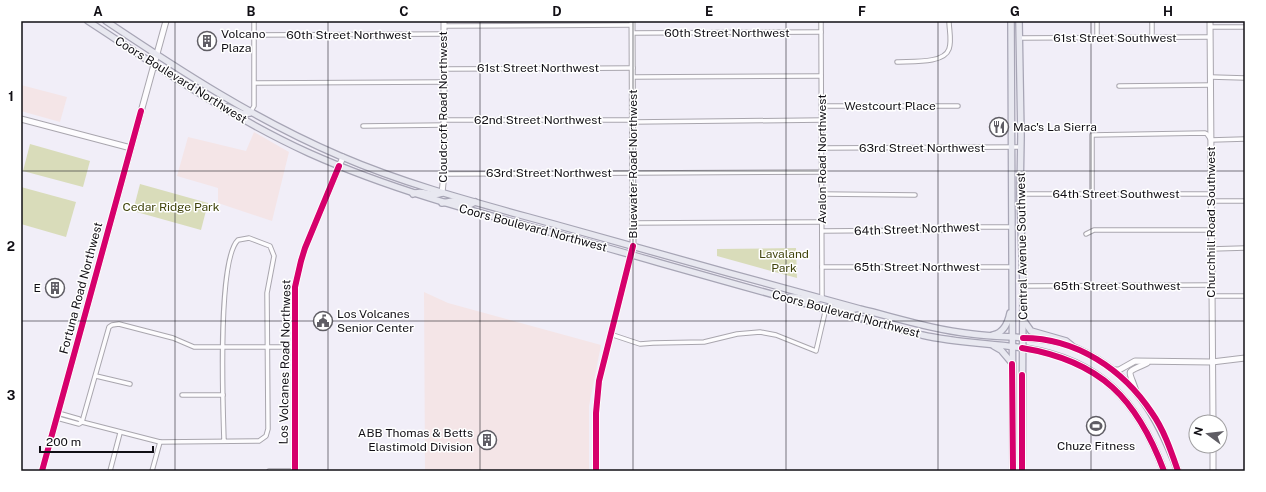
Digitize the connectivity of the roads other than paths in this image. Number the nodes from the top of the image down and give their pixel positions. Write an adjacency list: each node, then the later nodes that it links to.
1 (88, 21): 25 (main road, Coors Boulevard Northwest)
2 (106, 21): 23 (main road, Coors Boulevard Northwest)
3 (166, 21): 23 (street, Fortuna Road Northwest)
4 (254, 21): 18 (street)
5 (822, 21): 15 (street, Avalon Road Northwest)
6 (949, 21): 24 (street)
7 (1011, 21): 49 (main road)
8 (1019, 21): 20 (main road, Central Avenue Southwest)
9 (1097, 21): 21 (street)
10 (1152, 21): 22 (street)
11 (444, 23): 12 (street); 17 (street, Cloudcroft Road Northwest)
12 (632, 23): 16 (street, Bluewater Road Northwest)
13 (1210, 24): 14 (street); 19 (street, Churchhill Road Southwest)
14 (1245, 27)
15 (821, 32): 16 (street, 60th Street Northwest); 28 (street, Avalon Road Northwest)
16 (632, 33): 26 (street, Bluewater Road Northwest)
17 (444, 34): 18 (street, 60th Street Northwest); 27 (street, Cloudcroft Road Northwest)
18 (254, 35): 33 (street)
19 (1210, 37): 22 (street, 61st Street Southwest); 30 (street, Churchhill Road Southwest)
20 (1019, 38): 21 (street, 61st Street Southwest); 50 (main road, Central Avenue Southwest)
21 (1097, 38): 22 (street, 61st Street Southwest)
22 (1152, 38)
23 (157, 55): 25 (street, Fortuna Road Northwest); 39 (main road, Coors Boulevard Northwest)
24 (897, 62)
25 (154, 65): 38 (main road, Coors Boulevard Northwest); 51 (street, Fortuna Road Northwest)
26 (633, 68): 27 (street, 61st Street Northwest); 29 (street, Bluewater Road Northwest)
27 (444, 69): 32 (street, Cloudcroft Road Northwest)
28 (821, 76): 29 (street); 36 (street, Avalon Road Northwest)
29 (633, 77): 42 (street, Bluewater Road Northwest)
30 (1210, 77): 31 (street); 34 (street, Churchhill Road Southwest)
31 (1245, 78)
32 (443, 82): 33 (street); 43 (street, Cloudcroft Road Northwest)
33 (254, 83): 39 (street)
34 (1211, 85): 35 (street); 48 (street, Churchhill Road Southwest)
35 (1119, 86)
36 (822, 106): 37 (street, Westcourt Place); 41 (street, Avalon Road Northwest)
37 (958, 106)
38 (223, 108): 39 (main road); 45 (main road, Coors Boulevard Northwest)
39 (250, 113): 46 (main road, Coors Boulevard Northwest)
40 (21, 118): 51 (street)
41 (822, 120): 42 (street, 62nd Street Northwest); 52 (street, Avalon Road Northwest)
42 (633, 121): 43 (street, 62nd Street Northwest); 55 (street, Bluewater Road Northwest)
43 (444, 123): 44 (street, 62nd Street Northwest); 57 (street, Cloudcroft Road Northwest)
44 (363, 126)
45 (264, 130): 46 (main road); 54 (main road, Coors Boulevard Northwest)
46 (296, 136): 53 (main road, Coors Boulevard Northwest)
47 (1245, 139): 48 (street)
48 (1211, 140): 62 (street); 63 (street, Churchhill Road Southwest)
49 (1011, 147): 50 (street, 63rd Street Northwest); 52 (street, 63rd Street Northwest); 71 (main road)
50 (1021, 147): 61 (main road, Central Avenue Southwest)
51 (131, 148): 115 (street, Fortuna Road Northwest)
52 (822, 148): 56 (street, Avalon Road Northwest)
53 (342, 157): 54 (street, Los Volcanes Road Northwest); 58 (main road, Coors Boulevard Northwest)
54 (339, 166): 59 (main road, Coors Boulevard Northwest); 100 (street, Los Volcanes Road Northwest)
55 (633, 172): 56 (street, 63rd Street Northwest); 57 (street, 63rd Street Northwest); 70 (street, Bluewater Road Northwest)
56 (822, 172): 60 (street, Avalon Road Northwest)
57 (444, 174): 58 (street, Cloudcroft Road Northwest)
58 (442, 193): 59 (main road); 67 (main road, Coors Boulevard Northwest)
59 (413, 194): 68 (main road, Coors Boulevard Northwest)
60 (822, 194): 64 (street); 69 (street, Avalon Road Northwest)
61 (1020, 194): 62 (street, 64th Street Southwest); 82 (main road, Central Avenue Southwest)
62 (1092, 194): 63 (street, 64th Street Southwest)
63 (1212, 194): 65 (street, Churchhill Road Southwest)
64 (915, 195)
65 (1212, 201): 66 (street); 72 (street, Churchhill Road Southwest)
66 (1245, 201)
67 (475, 202): 68 (main road); 75 (main road, Coors Boulevard Northwest)
68 (442, 203): 78 (main road, Coors Boulevard Northwest)
69 (822, 222): 70 (street); 73 (street, Avalon Road Northwest)
70 (633, 223): 75 (street, Bluewater Road Northwest)
71 (1012, 226): 73 (street, 64th Street Northwest); 80 (main road)
72 (1212, 230): 74 (street); 77 (street, Churchhill Road Southwest)
73 (822, 231): 79 (street, Avalon Road Northwest)
74 (1086, 234)
75 (633, 246): 78 (street, Bluewater Road Northwest); 85 (main road, Coors Boulevard Northwest)
76 (1245, 248): 77 (street)
77 (1212, 249): 81 (street, Churchhill Road Southwest)
78 (631, 255): 86 (main road, Coors Boulevard Northwest); 92 (street, Bluewater Road Northwest)
79 (822, 267): 80 (street, 65th Street Northwest); 85 (street, Avalon Road Northwest)
80 (1012, 267): 87 (main road)
81 (1211, 285): 82 (street, 65th Street Southwest); 83 (street, Churchhill Road Southwest)
82 (1023, 286): 90 (main road, Central Avenue Southwest)
83 (1212, 296): 84 (street); 105 (street, Churchhill Road Southwest)
84 (1245, 296)
85 (822, 297): 86 (main road); 89 (main road, Coors Boulevard Northwest)
86 (786, 298): 88 (main road, Coors Boulevard Northwest)
87 (1013, 303): 93 (main road); 94 (main road)
88 (826, 308): 89 (main road); 92 (street); 96 (main road, Coors Boulevard Northwest)
89 (858, 308): 91 (main road, Coors Boulevard Northwest)
90 (1023, 319): 95 (main road, Central Avenue Southwest); 103 (main road)
91 (945, 330): 93 (main road, Coors Boulevard Northwest); 96 (main road)
92 (610, 334): 126 (street, Bluewater Road Northwest)
93 (987, 336): 94 (main road, Coors Boulevard Northwest)
94 (1012, 337): 95 (main road, Coors Boulevard Northwest); 101 (main road)
95 (1023, 338): 102 (main road, Central Avenue Southwest); 103 (main road, Coors Boulevard Northwest)
96 (942, 339): 97 (main road, Coors Boulevard Northwest)
97 (992, 345): 101 (main road, Coors Boulevard Northwest); 107 (main road)
98 (267, 346): 99 (street); 99 (street); 100 (street); 118 (street)
99 (223, 347): 109 (street); 113 (street)
100 (294, 347): 125 (street, Los Volcanes Road Northwest)
101 (1012, 347): 102 (main road, Coors Boulevard Northwest); 107 (main road)
102 (1022, 348): 128 (main road, Central Avenue Southwest); 129 (main road, Coors Boulevard Northwest)
103 (1076, 348): 108 (main road)
104 (1245, 359): 105 (street)
105 (1212, 362): 106 (street); 114 (street, Churchhill Road Southwest)
106 (1147, 363): 108 (street); 111 (street)
107 (1012, 364): 127 (main road)
108 (1113, 370): 111 (main road)
109 (96, 376): 110 (street); 116 (street)
110 (130, 384)
111 (1136, 391): 130 (main road)
112 (182, 395): 113 (street)
113 (223, 395): 118 (street)
114 (1213, 414)
115 (57, 416): 116 (street); 121 (street, Fortuna Road Northwest)
116 (82, 422): 117 (street)
117 (120, 433): 119 (street); 122 (street)
118 (224, 441): 119 (street)
119 (160, 442): 123 (street)
120 (1213, 454): 131 (street)
121 (42, 471)
122 (110, 471)
123 (152, 471)
124 (269, 471): 125 (street)
125 (295, 471)
126 (596, 471)
127 (1013, 471)
128 (1022, 471)
129 (1164, 471)
130 (1178, 471)
131 (1213, 471)

